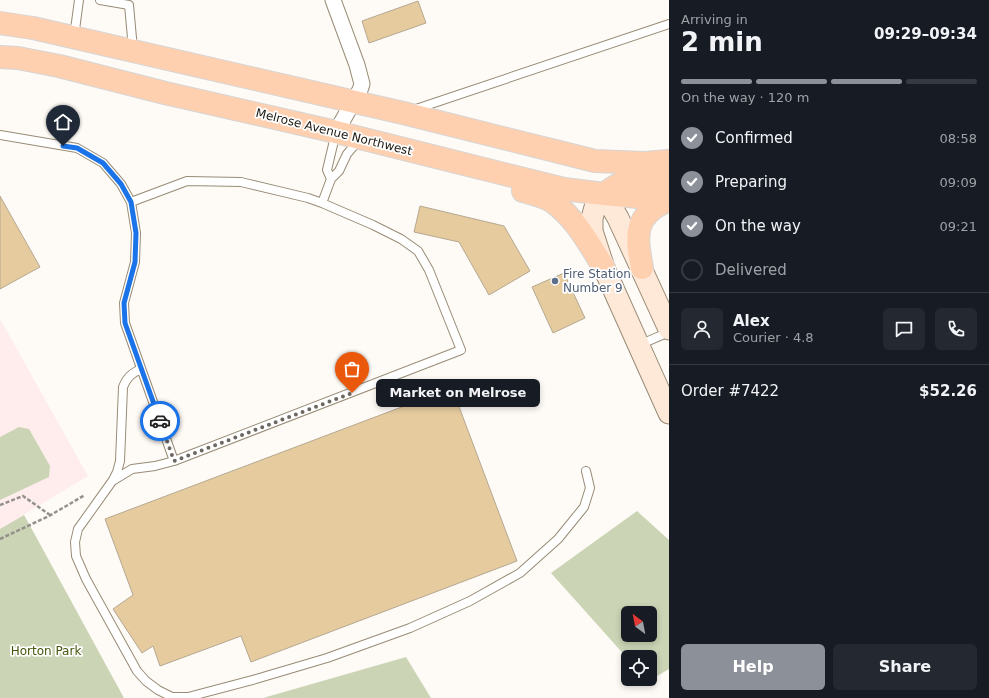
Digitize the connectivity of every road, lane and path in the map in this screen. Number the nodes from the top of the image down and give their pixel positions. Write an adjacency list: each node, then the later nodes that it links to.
1 (79, 0): 6 (lane)
2 (100, 0): 7 (lane)
3 (333, 0): 9 (street)
4 (0, 23): 6 (main road)
5 (669, 24): 10 (lane)
6 (74, 38): 7 (main road)
7 (133, 52): 9 (main road)
8 (0, 57): 11 (main road, Melrose Avenue Northwest)
9 (353, 102): 10 (main road); 11 (street)
10 (403, 113): 15 (main road)
11 (336, 132): 13 (main road, Melrose Avenue Northwest); 18 (lane)
12 (0, 135): 22 (lane)
13 (361, 139): 14 (main road, Melrose Avenue Northwest); 18 (lane)
14 (391, 146): 19 (main road, Melrose Avenue Northwest); 24 (main road)
15 (548, 150): 16 (main road); 19 (main road)
16 (669, 161)
17 (669, 176): 19 (main road)
18 (331, 179): 23 (lane)
19 (604, 194): 20 (main road, Melrose Avenue Northwest); 24 (main road); 25 (main road)
20 (669, 194)
21 (669, 200): 25 (main road)
22 (131, 202): 23 (lane); 29 (lane)
23 (322, 203): 31 (lane)
24 (604, 268): 28 (main road)
25 (642, 268): 26 (main road)
26 (669, 329)
27 (669, 332): 28 (lane)
28 (639, 346): 30 (main road)
29 (142, 369): 31 (lane); 33 (lane)
30 (669, 413)
31 (174, 461): 33 (lane)
32 (586, 470): 33 (lane)
33 (113, 480)
34 (87, 494): 36 (path)
35 (0, 505): 36 (path)
36 (50, 515): 37 (path)
37 (0, 539)

